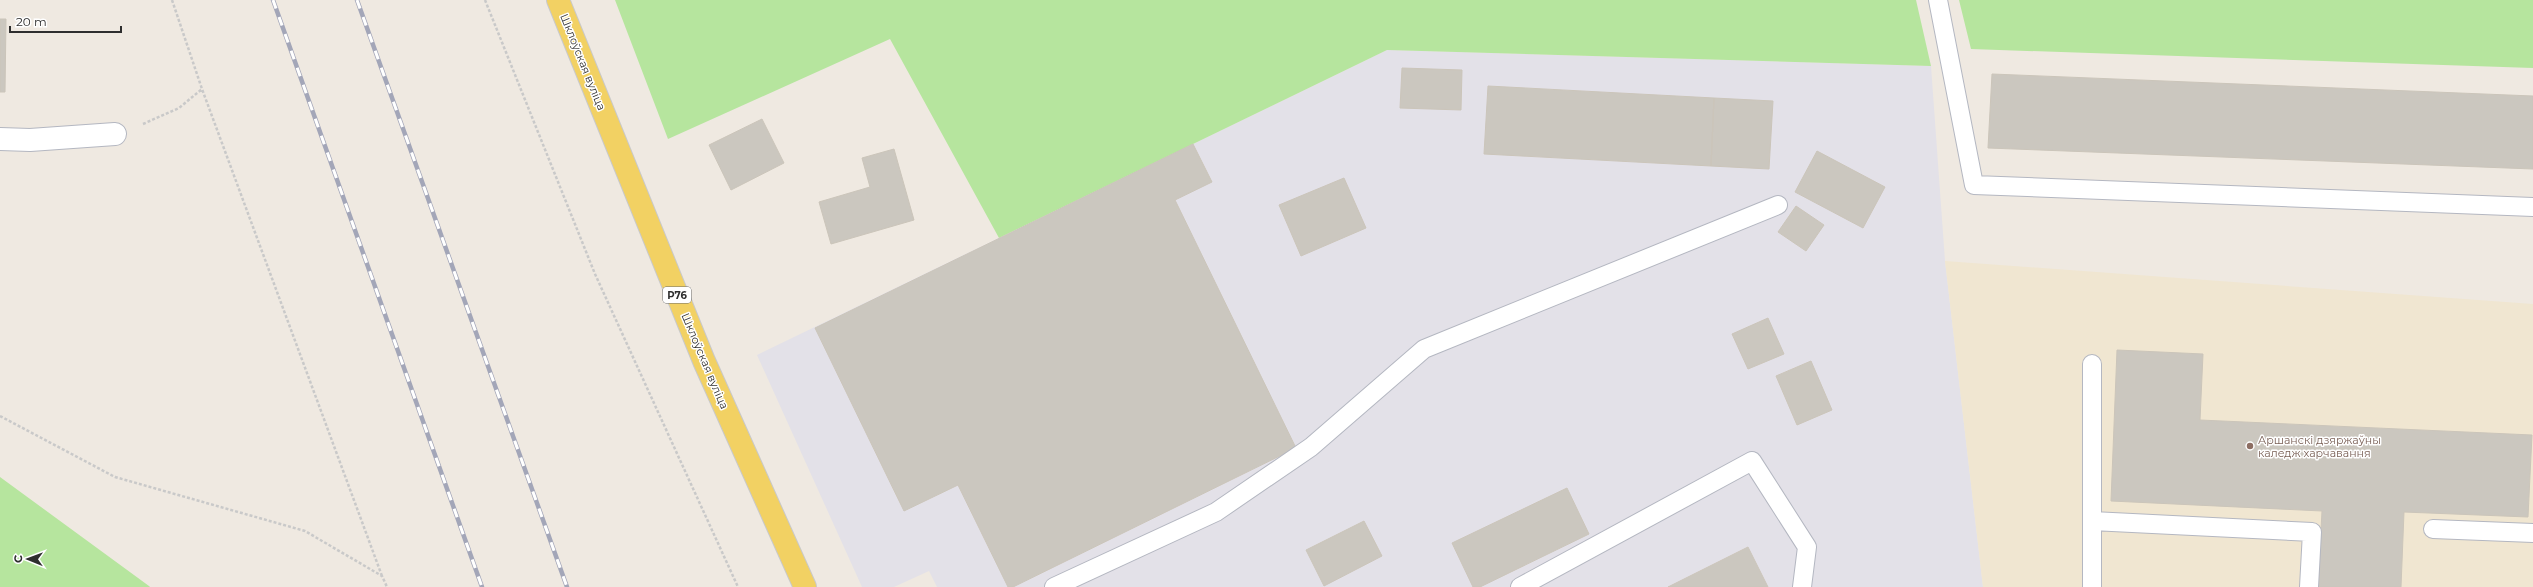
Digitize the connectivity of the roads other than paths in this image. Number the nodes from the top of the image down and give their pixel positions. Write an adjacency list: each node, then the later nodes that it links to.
1 (558, 0): 11 (main road, Шклоўская вуліца / Р76)
2 (1938, 0): 6 (lane)
3 (115, 134): 4 (street)
4 (0, 139)
5 (1778, 205): 12 (lane)
6 (2533, 207)
7 (2092, 364): 8 (lane)
8 (2092, 522): 15 (lane); 16 (lane)
9 (2433, 529): 10 (lane)
10 (2533, 533)
11 (805, 587)
12 (1054, 587)
13 (1520, 587): 14 (lane)
14 (1802, 587)
15 (2092, 587)
16 (2309, 587)

